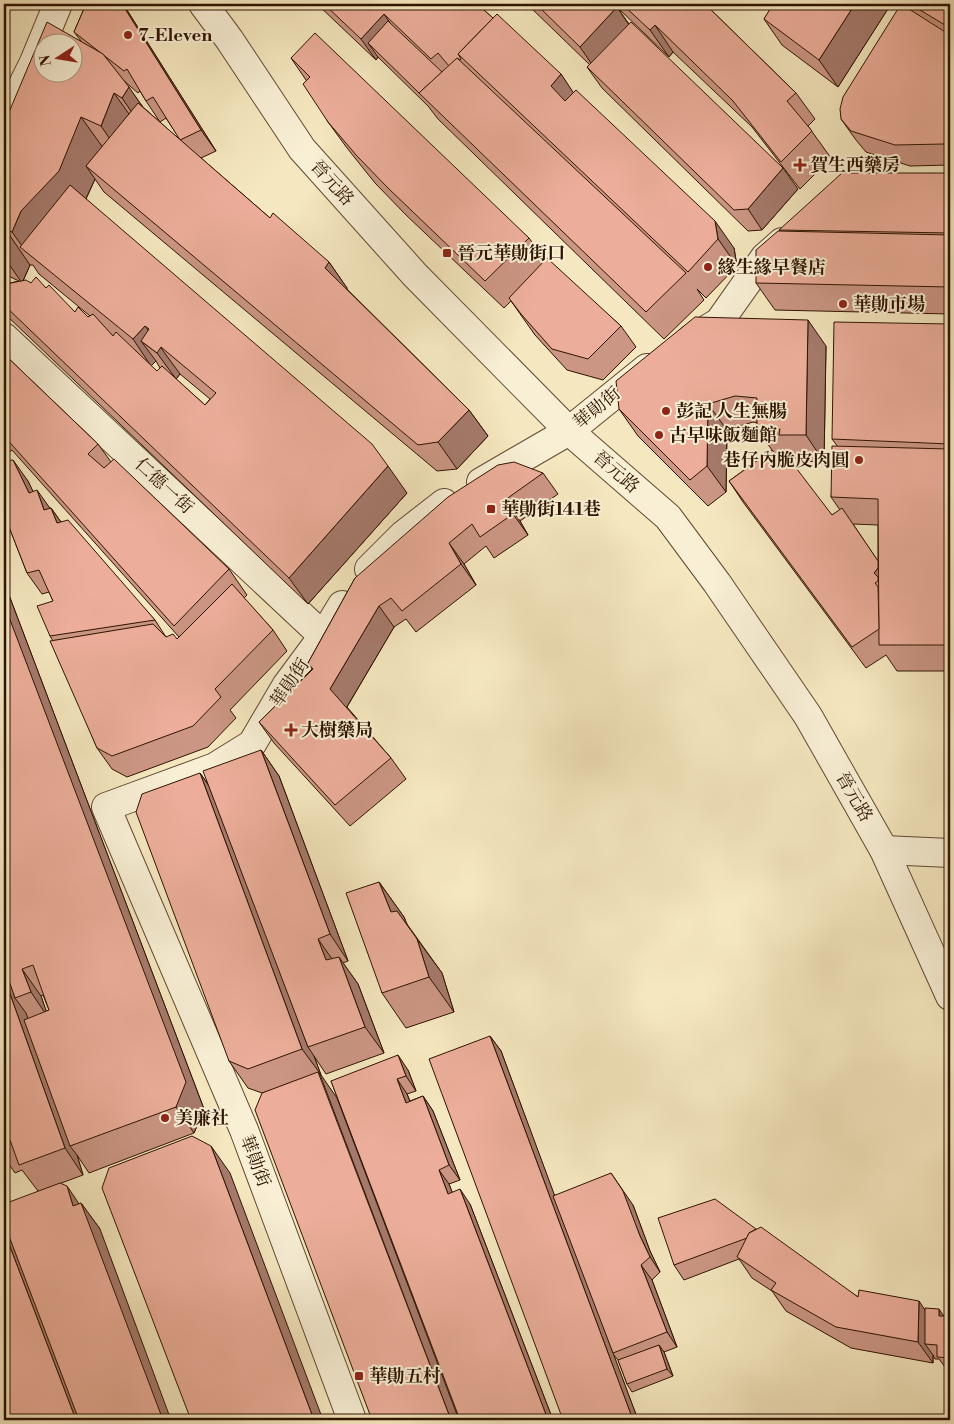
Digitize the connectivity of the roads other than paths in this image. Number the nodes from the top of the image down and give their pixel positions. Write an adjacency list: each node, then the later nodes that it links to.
1 (58, 4): 3 (street)
2 (203, 4): 6 (street, 晉元路)
3 (4, 123)
4 (800, 226): 6 (street, 華勛街)
5 (4, 337): 7 (street, 仁德一街)
6 (569, 431): 7 (street, 華勛街); 8 (street, 晉元路)
7 (323, 636): 11 (street, 華勛街)
8 (884, 850): 9 (street); 10 (street, 晉元路)
9 (950, 853)
10 (950, 996)
11 (352, 1420)

